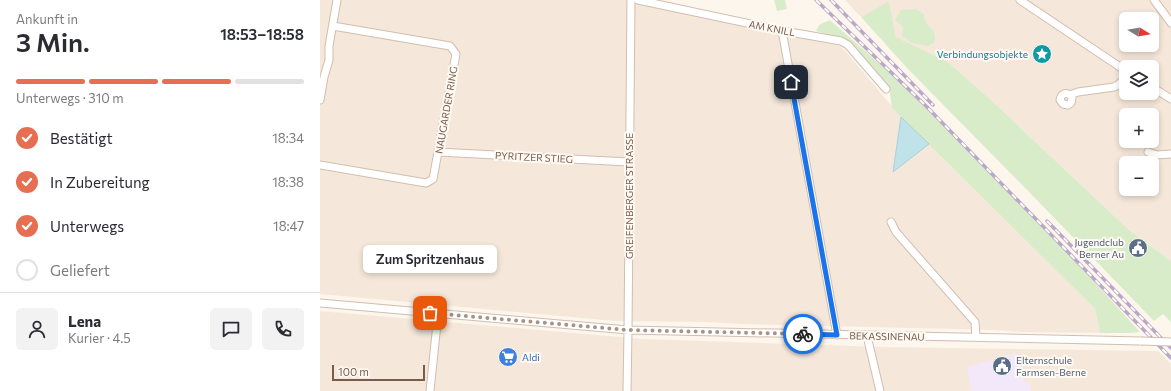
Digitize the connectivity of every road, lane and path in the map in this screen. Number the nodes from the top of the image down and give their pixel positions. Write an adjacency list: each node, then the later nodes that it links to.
1 (337, 0): 8 (street)
2 (631, 0): 20 (street, GREIFENBERGER STRASSE)
3 (638, 0): 9 (street, AM KNILL)
4 (1020, 0): 6 (street)
5 (1154, 0): 7 (street)
6 (1031, 3): 10 (street)
7 (1171, 23)
8 (333, 26): 16 (street); 17 (street, NAUGARDER RING)
9 (780, 30): 12 (street, AM KNILL); 26 (street)
10 (1119, 66)
11 (1119, 84): 14 (street)
12 (886, 89)
13 (1159, 91): 15 (street)
14 (1070, 95)
15 (1171, 99)
16 (320, 100)
17 (438, 152): 20 (street, PYRITZER STIEG); 21 (street, NAUGARDER RING)
18 (1148, 152): 19 (street)
19 (1171, 154)
20 (629, 162): 25 (street, GREIFENBERGER STRASSE)
21 (320, 165)
22 (891, 222): 28 (street)
23 (320, 303): 24 (street, BEKASSINENAU)
24 (438, 314): 25 (street, BEKASSINENAU); 30 (street)
25 (628, 330): 26 (street, BEKASSINENAU); 31 (street, GREIFENBERGER STRASSE)
26 (837, 335): 27 (street, BEKASSINENAU)
27 (867, 336): 28 (street, BEKASSINENAU); 32 (street)
28 (976, 337): 29 (street, BEKASSINENAU, bridge)
29 (1171, 342)
30 (430, 391)
31 (627, 391)
32 (880, 391)

